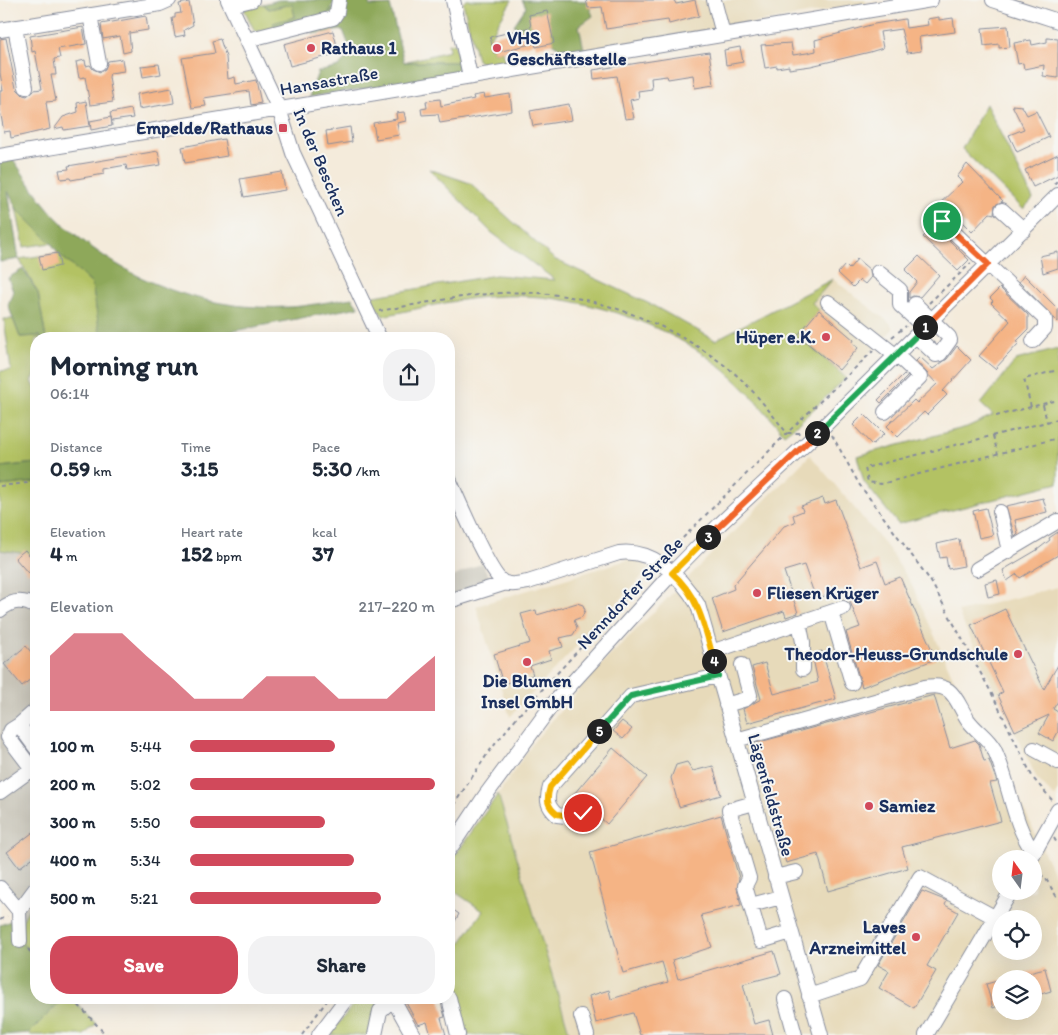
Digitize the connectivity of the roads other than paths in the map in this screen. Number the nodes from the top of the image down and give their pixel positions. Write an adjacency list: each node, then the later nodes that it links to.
1 (169, 0): 10 (street)
2 (252, 0): 8 (street)
3 (339, 0): 15 (street)
4 (453, 0): 17 (street)
5 (714, 0): 14 (street)
6 (931, 0): 9 (street, Hansastraße)
7 (993, 0): 11 (street)
8 (229, 3): 15 (street, In der Beschen)
9 (886, 4): 14 (street, Hansastraße)
10 (90, 15): 12 (street); 16 (street)
11 (1058, 21)
12 (15, 28): 13 (street); 18 (street)
13 (0, 30)
14 (723, 34): 17 (street, Hansastraße)
15 (248, 40): 19 (street, In der Beschen)
16 (99, 63)
17 (470, 76): 19 (street, Hansastraße)
18 (26, 87)
19 (279, 109): 20 (street, Hansastraße); 30 (street, In der Beschen)
20 (0, 156)
21 (1058, 195): 24 (street, Nenndorfer Straße)
22 (1002, 210): 24 (street)
23 (942, 221): 25 (street)
24 (1024, 230): 25 (street, Nenndorfer Straße)
25 (988, 264): 29 (street, Nenndorfer Straße); 31 (street)
26 (878, 272): 29 (street)
27 (828, 302): 32 (street)
28 (915, 304): 29 (street)
29 (924, 328): 32 (street, Nenndorfer Straße)
30 (377, 332)
31 (1033, 342)
32 (896, 355): 33 (street); 39 (street, Nenndorfer Straße)
33 (885, 412)
34 (455, 492): 40 (street)
35 (1000, 512): 37 (street)
36 (1058, 521): 37 (street)
37 (1009, 550): 38 (street)
38 (977, 570)
39 (672, 573): 40 (street); 45 (street, Lägenfeldstraße); 63 (street, Nenndorfer Straße)
40 (506, 583): 41 (street)
41 (455, 599)
42 (30, 603): 43 (street)
43 (0, 610)
44 (799, 622): 45 (street); 47 (street); 49 (street)
45 (712, 652): 48 (street, Lägenfeldstraße)
46 (742, 665): 50 (street)
47 (803, 669)
48 (718, 676): 50 (street, Lägenfeldstraße); 62 (street)
49 (852, 683)
50 (726, 705): 54 (street, Lägenfeldstraße)
51 (30, 715): 52 (street)
52 (19, 724): 53 (street); 57 (street)
53 (30, 740)
54 (736, 740): 60 (street, Lägenfeldstraße); 64 (street)
55 (1034, 748): 56 (street)
56 (1058, 762)
57 (30, 766)
58 (30, 773): 59 (street)
59 (0, 792)
60 (754, 803): 67 (street, Lägenfeldstraße); 71 (street)
61 (1055, 805): 65 (street)
62 (590, 810)
63 (455, 841)
64 (1029, 850)
65 (1035, 850)
66 (796, 872): 67 (street)
67 (775, 877): 70 (street, Lägenfeldstraße)
68 (0, 888): 72 (street)
69 (30, 896): 72 (street)
70 (780, 897): 71 (street); 75 (street, Lägenfeldstraße)
71 (751, 906): 75 (street)
72 (19, 911): 76 (street)
73 (992, 916): 77 (street)
74 (992, 925): 91 (street)
75 (791, 932): 77 (street, Lägenfeldstraße)
76 (20, 941)
77 (809, 996): 90 (street, Lägenfeldstraße)
78 (785, 999): 89 (street)
79 (342, 1004): 84 (street)
80 (388, 1004): 85 (street)
81 (396, 1004): 86 (street)
82 (450, 1004): 87 (street)
83 (581, 1016): 88 (street)
84 (318, 1035)
85 (375, 1035)
86 (413, 1035)
87 (458, 1035)
88 (587, 1035)
89 (795, 1035)
90 (821, 1035)
91 (926, 1035)

